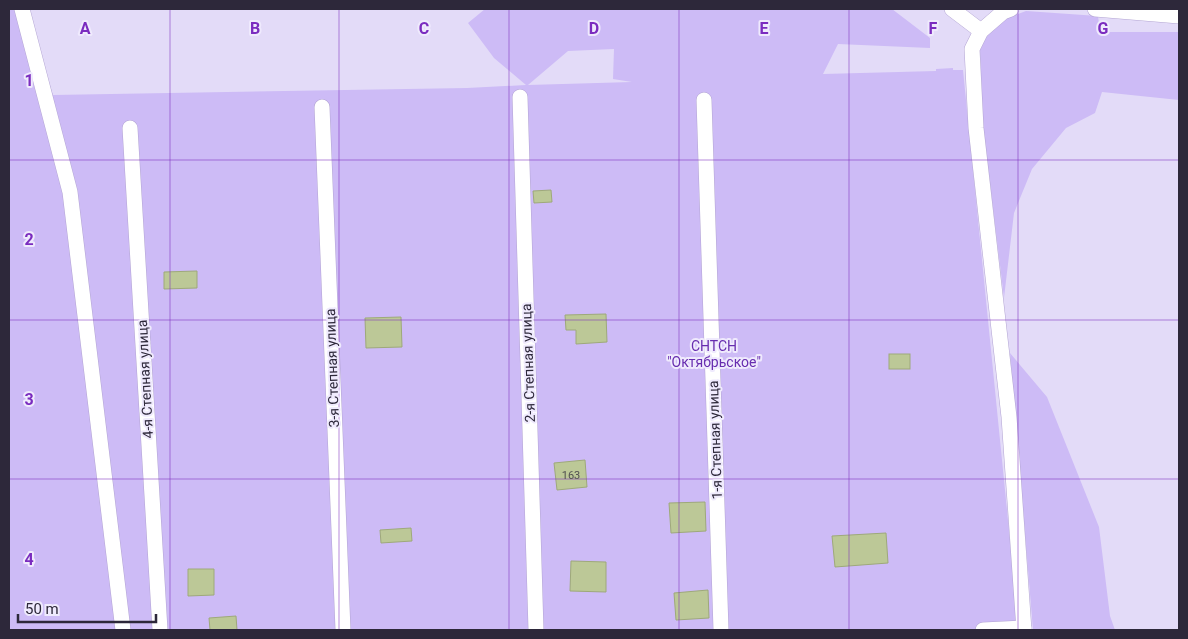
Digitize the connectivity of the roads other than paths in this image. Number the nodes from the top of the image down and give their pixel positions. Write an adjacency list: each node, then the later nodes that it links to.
1 (22, 9): 12 (street)
2 (952, 9): 6 (street)
3 (1095, 9): 5 (street)
4 (1006, 10): 6 (street)
5 (1179, 16)
6 (981, 31): 11 (street)
7 (520, 97): 15 (street, 2-я Степная улица)
8 (704, 100): 16 (street, 1-я Степная улица)
9 (322, 107): 14 (street, 3-я Степная улица)
10 (130, 128): 13 (street, 4-я Степная улица)
11 (1024, 629): 17 (street)
12 (123, 630)
13 (160, 630)
14 (343, 630)
15 (536, 630)
16 (721, 630)
17 (984, 630)

